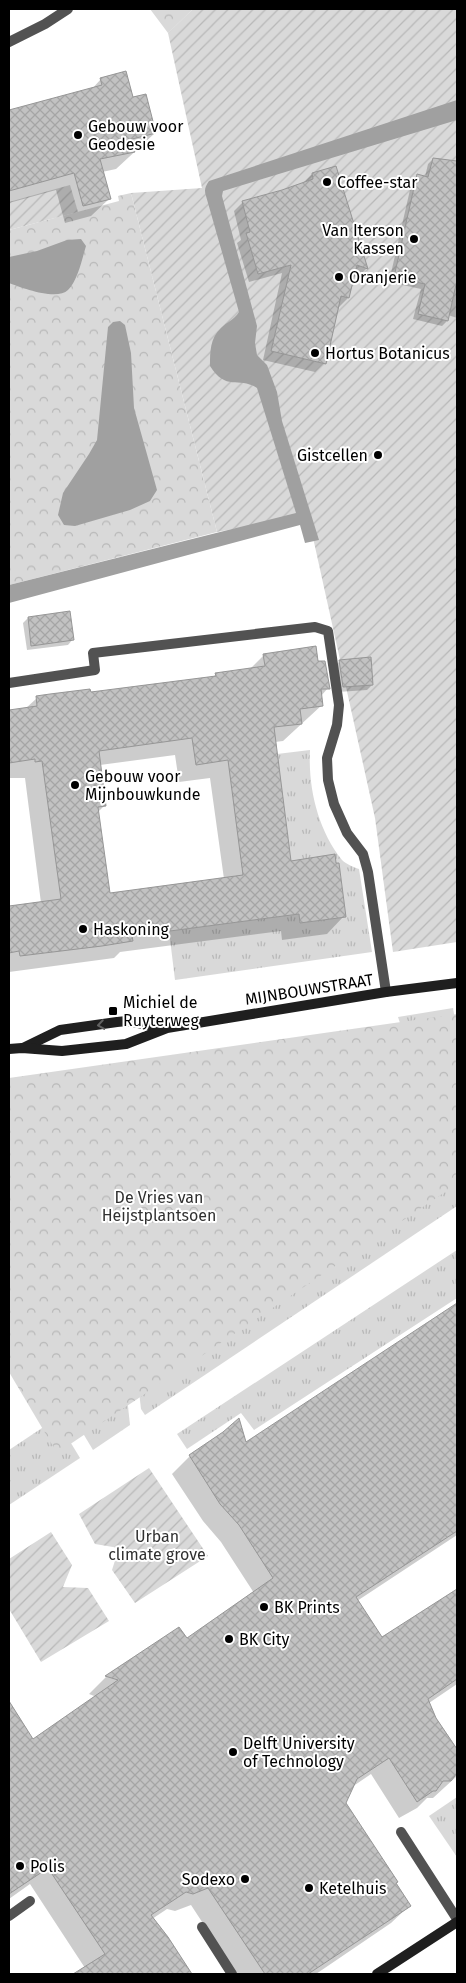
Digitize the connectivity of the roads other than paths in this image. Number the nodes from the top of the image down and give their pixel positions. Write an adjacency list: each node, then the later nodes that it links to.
1 (68, 9): 2 (street)
2 (9, 42)
3 (9, 683): 5 (street)
4 (457, 982): 5 (main road, MIJNBOUWSTRAAT)
5 (386, 992): 6 (main road, MIJNBOUWSTRAAT)
6 (167, 1028): 7 (main road, MIJNBOUWSTRAAT); 7 (main road, MIJNBOUWSTRAAT, one-way to 7)
7 (22, 1048): 8 (main road, MIJNBOUWSTRAAT)
8 (9, 1049)
9 (401, 1832): 12 (street)
10 (30, 1901): 11 (street)
11 (9, 1916)
12 (457, 1921): 15 (main road)
13 (202, 1927): 14 (street)
14 (232, 1974)
15 (378, 1974)

